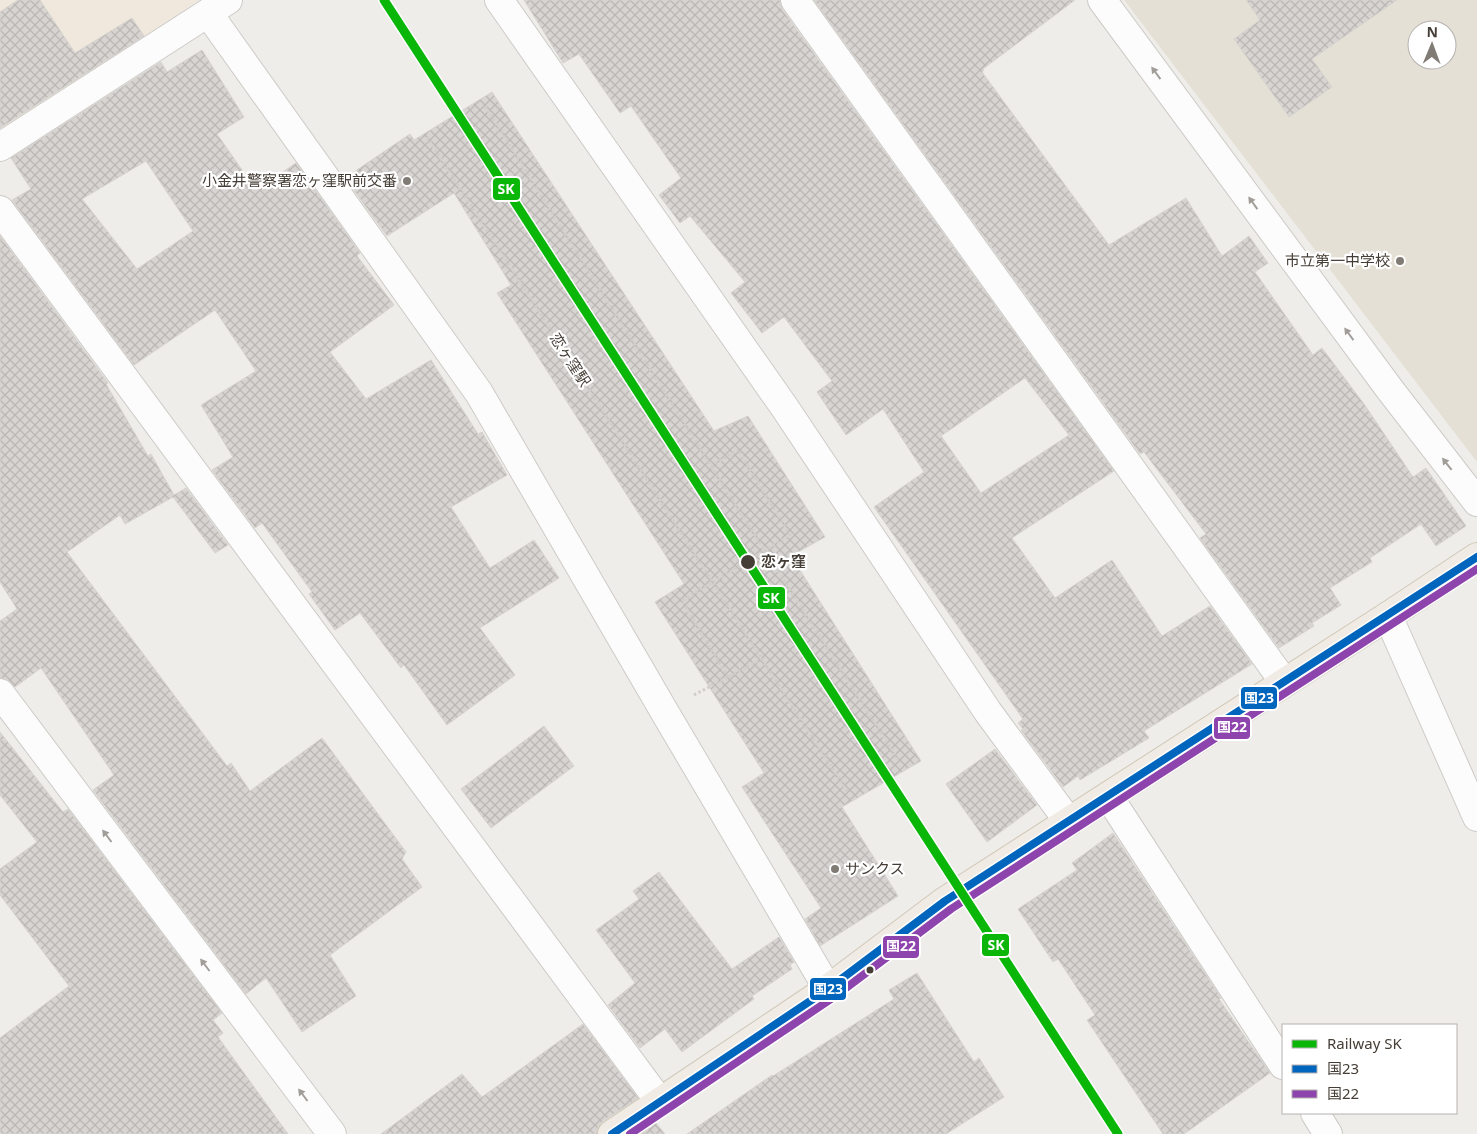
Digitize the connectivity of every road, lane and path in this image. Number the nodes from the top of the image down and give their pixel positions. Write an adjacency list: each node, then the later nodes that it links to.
1 (499, 0): 22 (street)
2 (795, 0): 15 (street)
3 (1102, 0): 10 (street, one-way to 3)
4 (218, 7): 7 (street); 17 (street)
5 (485, 106): 9 (path)
6 (427, 137): 13 (path, 恋ヶ窪駅)
7 (0, 147)
8 (0, 210): 25 (street)
9 (711, 466): 14 (path, bridge); 18 (path)
10 (1477, 502)
11 (1477, 557): 12 (main road)
12 (1388, 616): 15 (main road); 21 (street)
13 (762, 659): 14 (path); 19 (path, 恋ヶ窪駅)
14 (728, 677): 17 (path)
15 (1284, 682): 20 (main road)
16 (0, 693): 28 (street, one-way to 16)
17 (664, 711): 23 (street)
18 (899, 761)
19 (848, 793)
20 (1109, 797): 22 (main road); 24 (street)
21 (1477, 817)
22 (1069, 822): 23 (main road)
23 (828, 989): 25 (main road)
24 (1282, 1063)
25 (660, 1102): 27 (main road)
26 (1315, 1114): 29 (street)
27 (626, 1130)
28 (332, 1134)
29 (1328, 1134)

